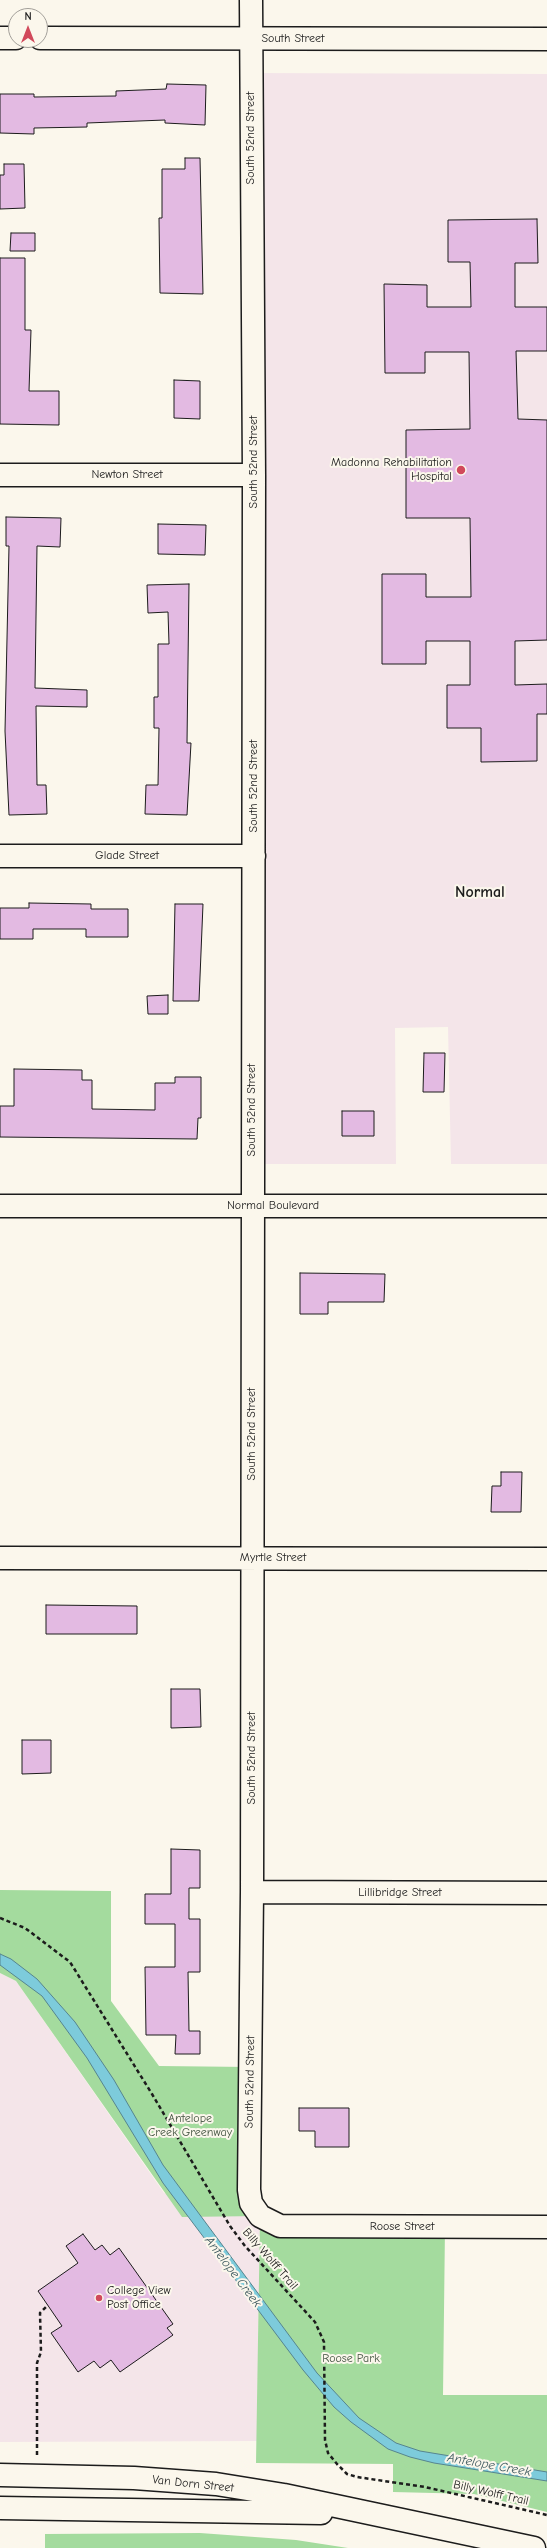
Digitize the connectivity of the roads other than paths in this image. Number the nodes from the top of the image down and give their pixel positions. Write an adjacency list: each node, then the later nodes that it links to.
1 (251, 0): 3 (street, South 52nd Street)
2 (48, 38): 3 (street, South Street)
3 (250, 39): 4 (street, South Street); 6 (street, South 52nd Street)
4 (547, 39)
5 (0, 475): 6 (street, Newton Street)
6 (254, 475): 8 (street, South 52nd Street)
7 (0, 856): 8 (street, Glade Street)
8 (254, 856): 10 (street, South 52nd Street)
9 (0, 1206): 10 (street, Normal Boulevard)
10 (252, 1206): 11 (street, Normal Boulevard); 13 (street, South 52nd Street)
11 (547, 1206)
12 (0, 1558): 13 (street, Myrtle Street)
13 (252, 1558): 14 (street, Myrtle Street); 15 (street, South 52nd Street)
14 (547, 1559)
15 (252, 1892): 16 (street, Lillibridge Street); 17 (street, South 52nd Street)
16 (547, 1893)
17 (260, 2216): 18 (street, Roose Street)
18 (547, 2227)
19 (0, 2475): 21 (street, Van Dorn Street)
20 (0, 2508): 21 (street, Van Dorn Street)
21 (384, 2516): 22 (street, Van Dorn Street)
22 (534, 2548)

